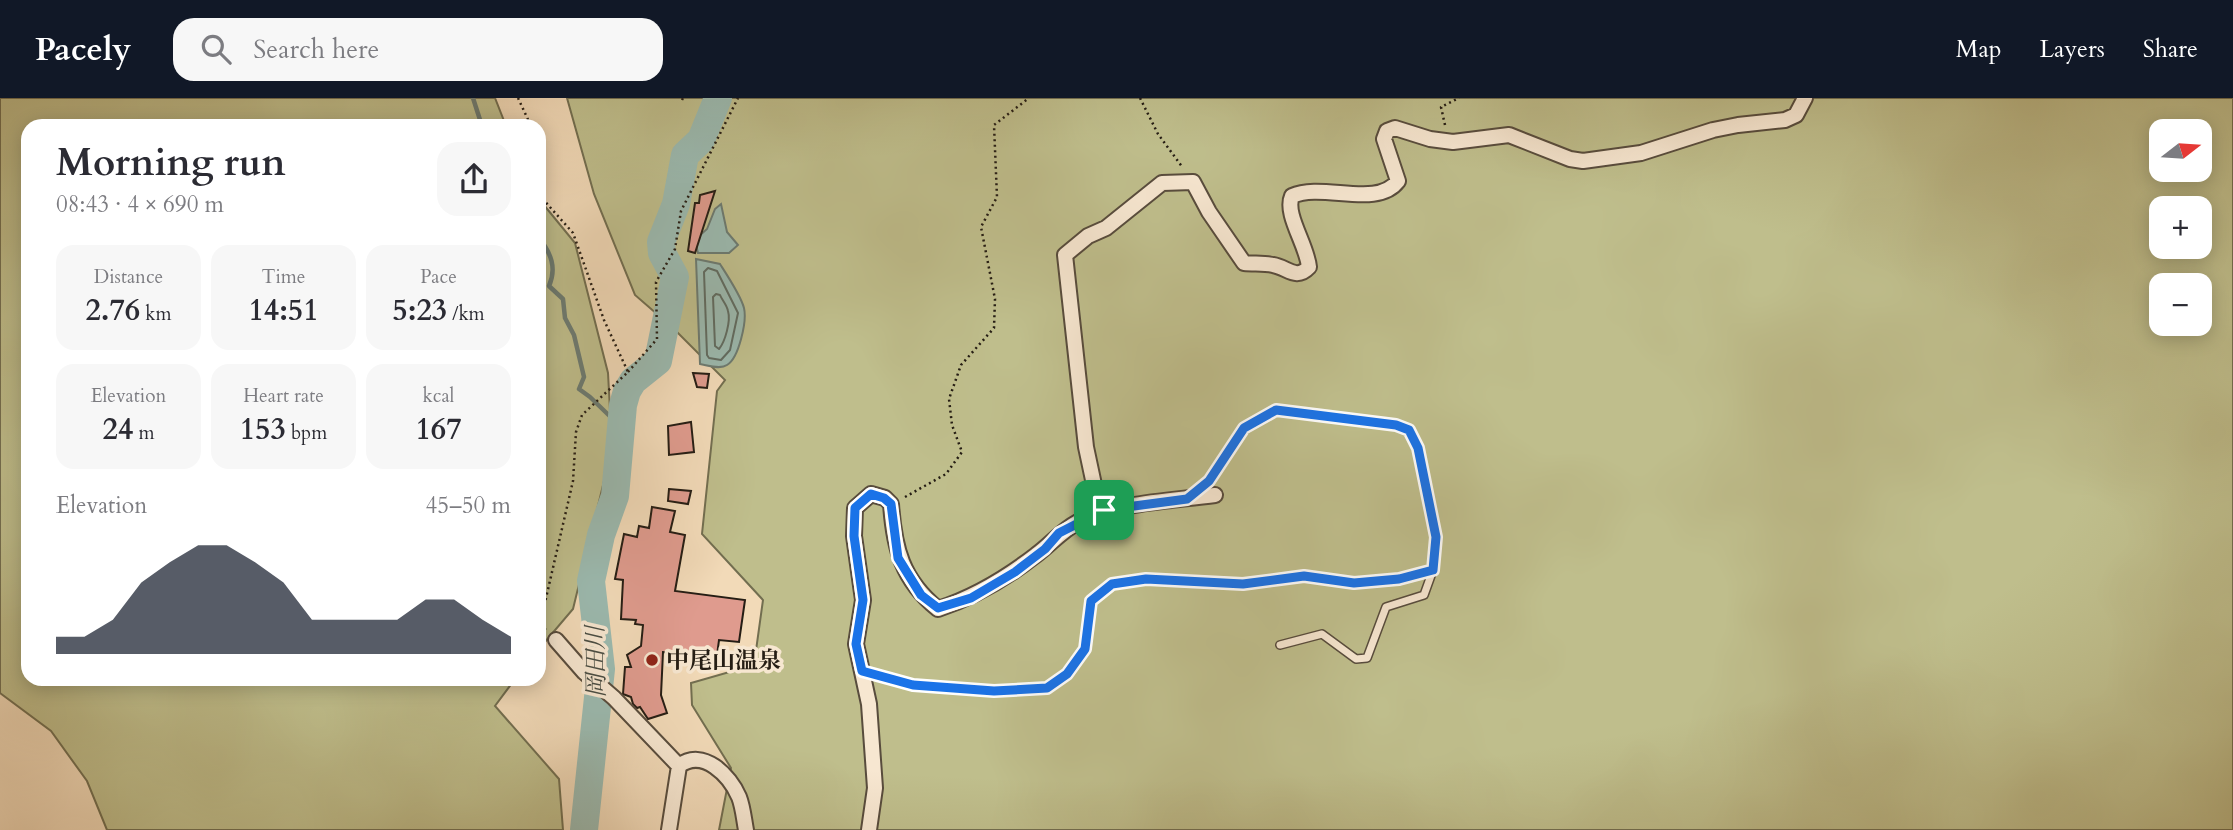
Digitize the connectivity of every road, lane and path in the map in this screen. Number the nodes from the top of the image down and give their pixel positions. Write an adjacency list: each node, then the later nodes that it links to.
1 (518, 98): 7 (path)
2 (738, 98): 11 (path)
3 (1029, 98): 14 (path)
4 (1140, 98): 9 (path)
5 (1459, 98): 8 (path)
6 (1805, 98): 8 (street)
7 (528, 119)
8 (1448, 141): 9 (street)
9 (1193, 182): 15 (street)
10 (546, 203): 11 (path)
11 (628, 372): 17 (path)
12 (1215, 495): 13 (street)
13 (1187, 499): 15 (street); 16 (lane)
14 (891, 504): 15 (street); 21 (street)
15 (1104, 510)
16 (1433, 570): 20 (lane); 21 (lane)
17 (546, 598)
18 (546, 630): 19 (path)
19 (556, 640): 22 (street)
20 (1280, 645)
21 (862, 671): 25 (street)
22 (680, 766): 23 (street); 24 (street)
23 (669, 830)
24 (746, 830)
25 (869, 830)

